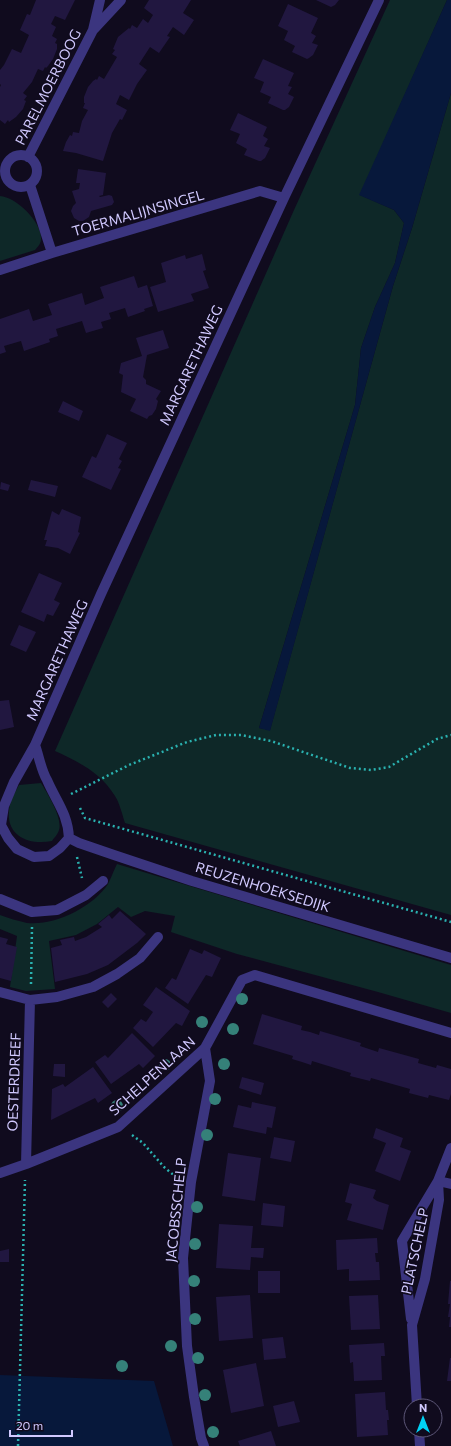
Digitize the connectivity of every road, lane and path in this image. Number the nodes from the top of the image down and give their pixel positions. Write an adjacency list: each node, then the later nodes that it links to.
1 (100, 0): 4 (street, PARELMOERBOOG)
2 (121, 0): 4 (street, PARELMOERBOOG)
3 (379, 0): 8 (street, MARGARETHAWEG)
4 (92, 30): 5 (street, PARELMOERBOOG)
5 (28, 157): 6 (street, PARELMOERBOOG); 7 (street, PARELMOERBOOG)
6 (3, 178): 7 (street, PARELMOERBOOG)
7 (30, 184): 9 (street)
8 (284, 198): 9 (street, TOERMALIJNSINGEL); 12 (street, MARGARETHAWEG)
9 (52, 253): 10 (street, TOERMALIJNSINGEL)
10 (0, 270)
11 (451, 735): 14 (path)
12 (35, 745): 17 (street, MARGARETHAWEG); 18 (street)
13 (68, 787): 14 (path)
14 (71, 794): 15 (path)
15 (75, 800)
16 (78, 806): 22 (path)
17 (0, 825): 18 (street, MARGARETHAWEG)
18 (69, 838): 24 (street, REUZENHOEKSEDIJK)
19 (103, 881): 21 (street)
20 (0, 899): 21 (street)
21 (32, 912): 25 (path)
22 (451, 922)
23 (158, 937): 27 (street)
24 (451, 958)
25 (31, 985)
26 (0, 992): 27 (street)
27 (30, 1000): 32 (street, OESTERDREEF)
28 (451, 1034): 29 (street, SCHELPENLAAN)
29 (205, 1048): 30 (street, SCHELPENLAAN); 35 (street, JACOBSSCHELP)
30 (118, 1127): 32 (street, SCHELPENLAAN); 35 (path)
31 (451, 1148): 34 (street, PLATSCHELP)
32 (26, 1164): 33 (street, SCHELPENLAAN); 39 (path)
33 (0, 1173)
34 (438, 1181): 36 (street); 37 (street, PLATSCHELP); 37 (street, PLATSCHELP)
35 (191, 1182): 40 (street, JACOBSSCHELP)
36 (451, 1184)
37 (412, 1325): 38 (street, PLATSCHELP)
38 (417, 1398)
39 (18, 1446)
40 (204, 1446)

